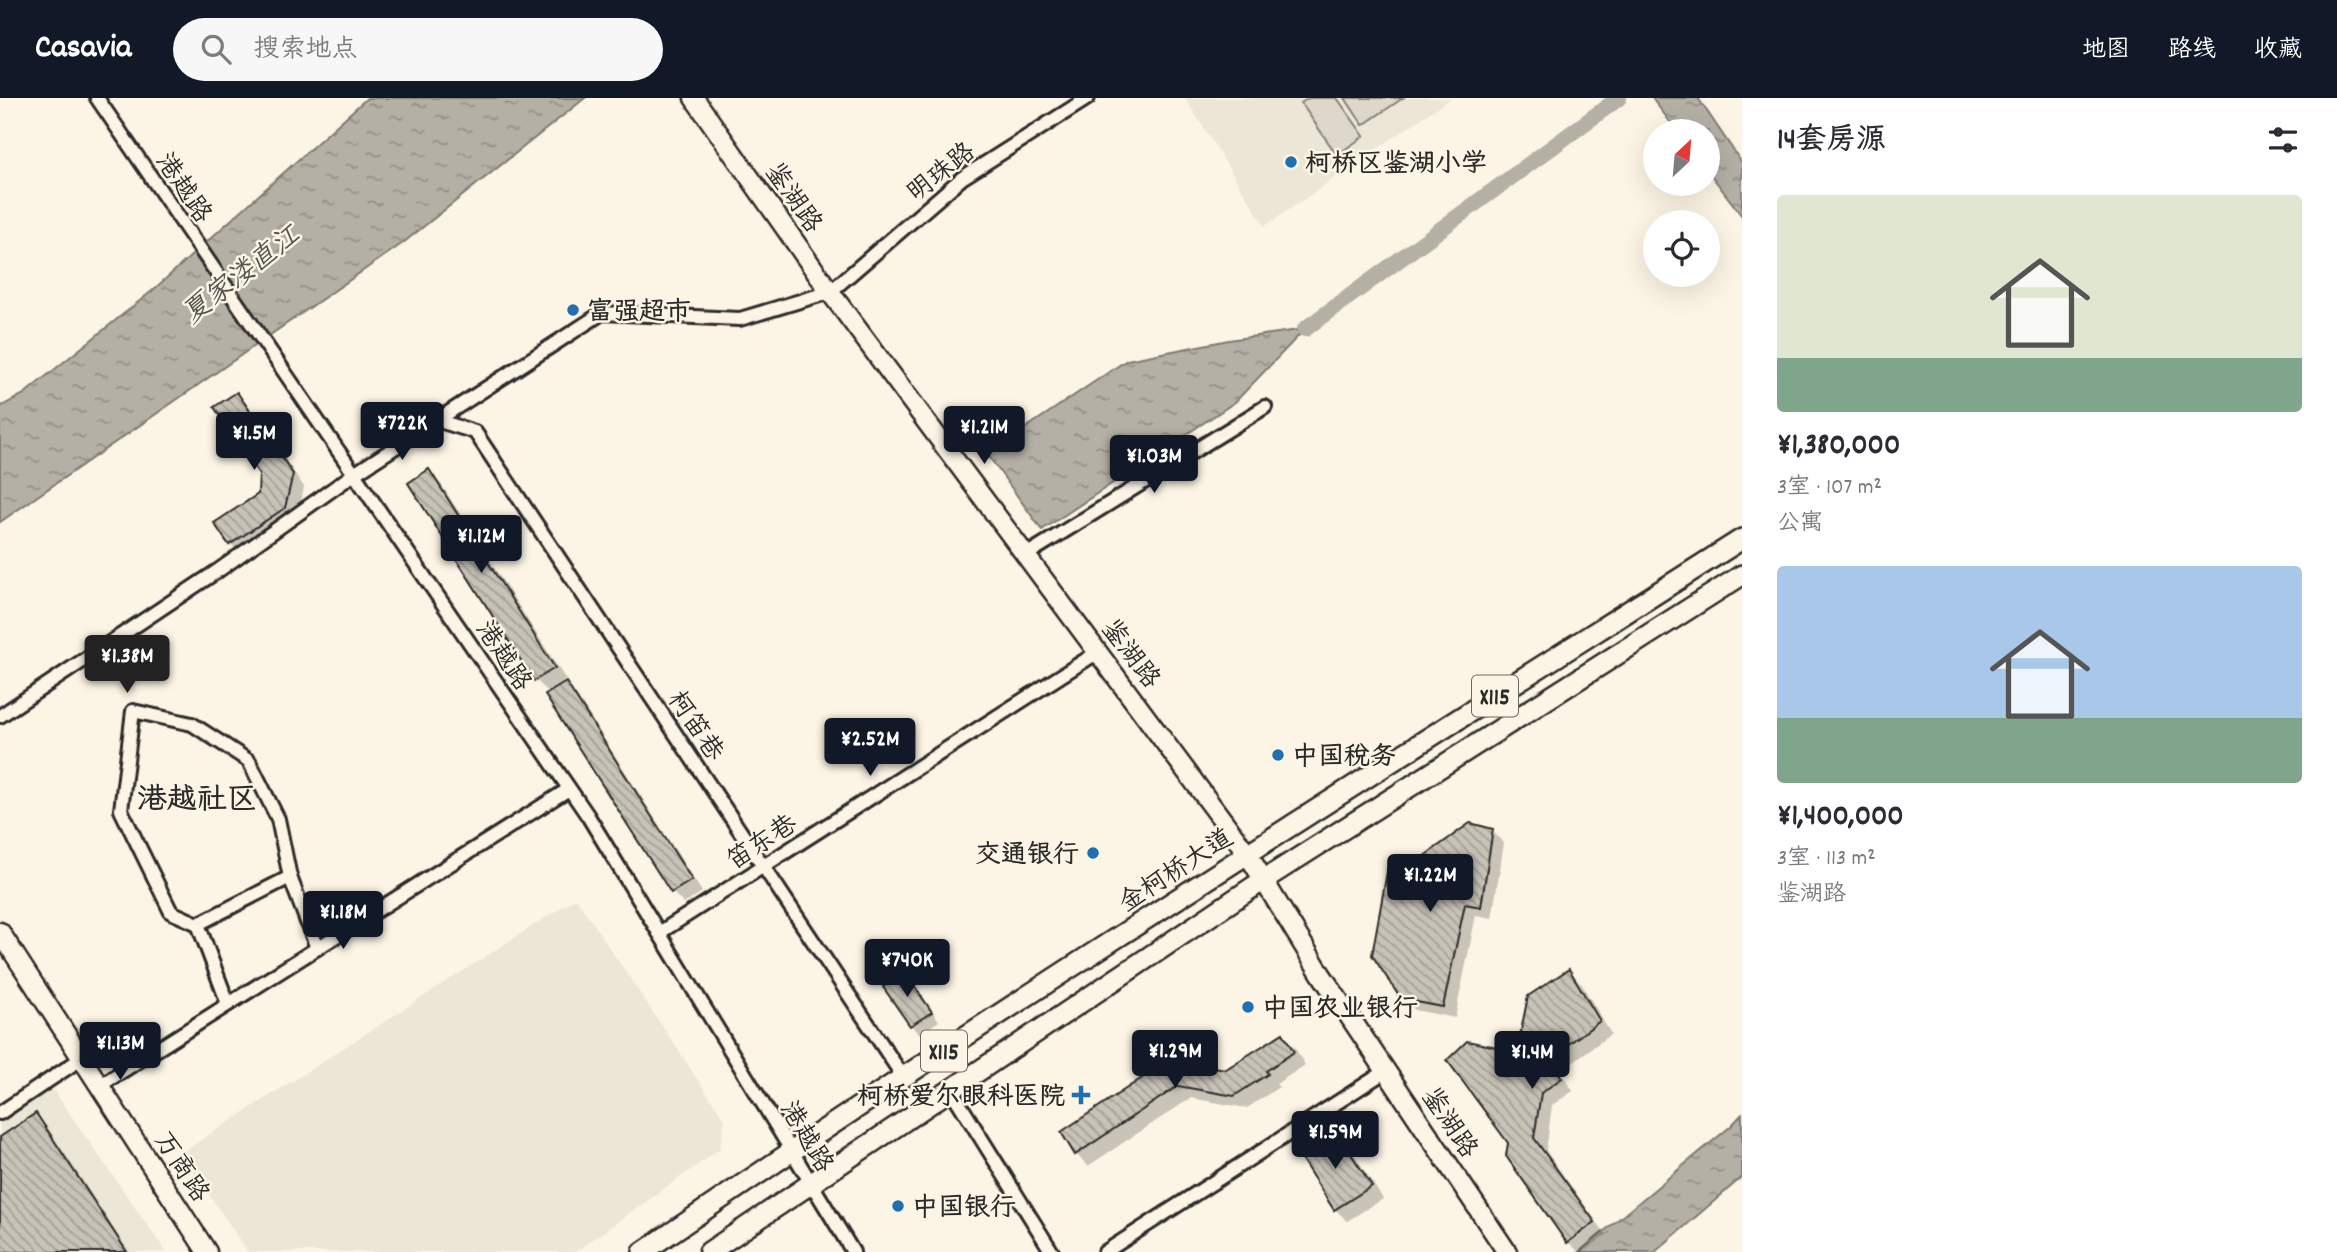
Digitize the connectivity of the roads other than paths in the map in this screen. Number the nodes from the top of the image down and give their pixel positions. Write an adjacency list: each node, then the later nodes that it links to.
1 (97, 98): 7 (street, 港越路)
2 (694, 98): 4 (street, 鉴湖路)
3 (1087, 98): 4 (street, 明珠路)
4 (830, 292): 6 (street); 9 (street, 鉴湖路)
5 (1265, 407): 9 (street)
6 (436, 420): 7 (street); 15 (street, 柯笛巷)
7 (354, 474): 12 (street); 13 (street, 港越路)
8 (1742, 539): 14 (main road, 金柯桥大道 / X115)
9 (1026, 555): 11 (street, 鉴湖路)
10 (1742, 575): 17 (main road, X115)
11 (1098, 652): 14 (street, 鉴湖路); 15 (street, 笛东巷)
12 (0, 716)
13 (569, 789): 20 (street, 港越路); 21 (street)
14 (1247, 853): 17 (street, 鉴湖路); 25 (main road, 金柯桥大道 / X115)
15 (764, 866): 20 (street, 笛东巷); 25 (street, 柯笛巷)
16 (290, 877): 18 (street); 18 (street); 21 (street)
17 (1265, 879): 24 (street, 鉴湖路); 27 (main road, X115)
18 (198, 924): 22 (street)
19 (0, 932): 23 (street, 万商路)
20 (659, 933): 29 (street, 港越路)
21 (317, 948): 22 (street)
22 (228, 1004): 26 (street)
23 (82, 1058): 26 (street, 万商路); 28 (street)
24 (1386, 1072): 36 (street); 37 (street, 鉴湖路)
25 (904, 1078): 29 (main road, 金柯桥大道 / X115)
26 (99, 1086): 31 (street, 万商路)
27 (951, 1090): 30 (main road, X115); 35 (street)
28 (0, 1113)
29 (791, 1151): 30 (street, 港越路); 32 (main road, 金柯桥大道 / X115)
30 (811, 1185): 33 (main road, X115); 34 (street, 港越路)
31 (207, 1252)
32 (643, 1252)
33 (709, 1252)
34 (853, 1252)
35 (1052, 1252)
36 (1105, 1252)
37 (1507, 1252)

